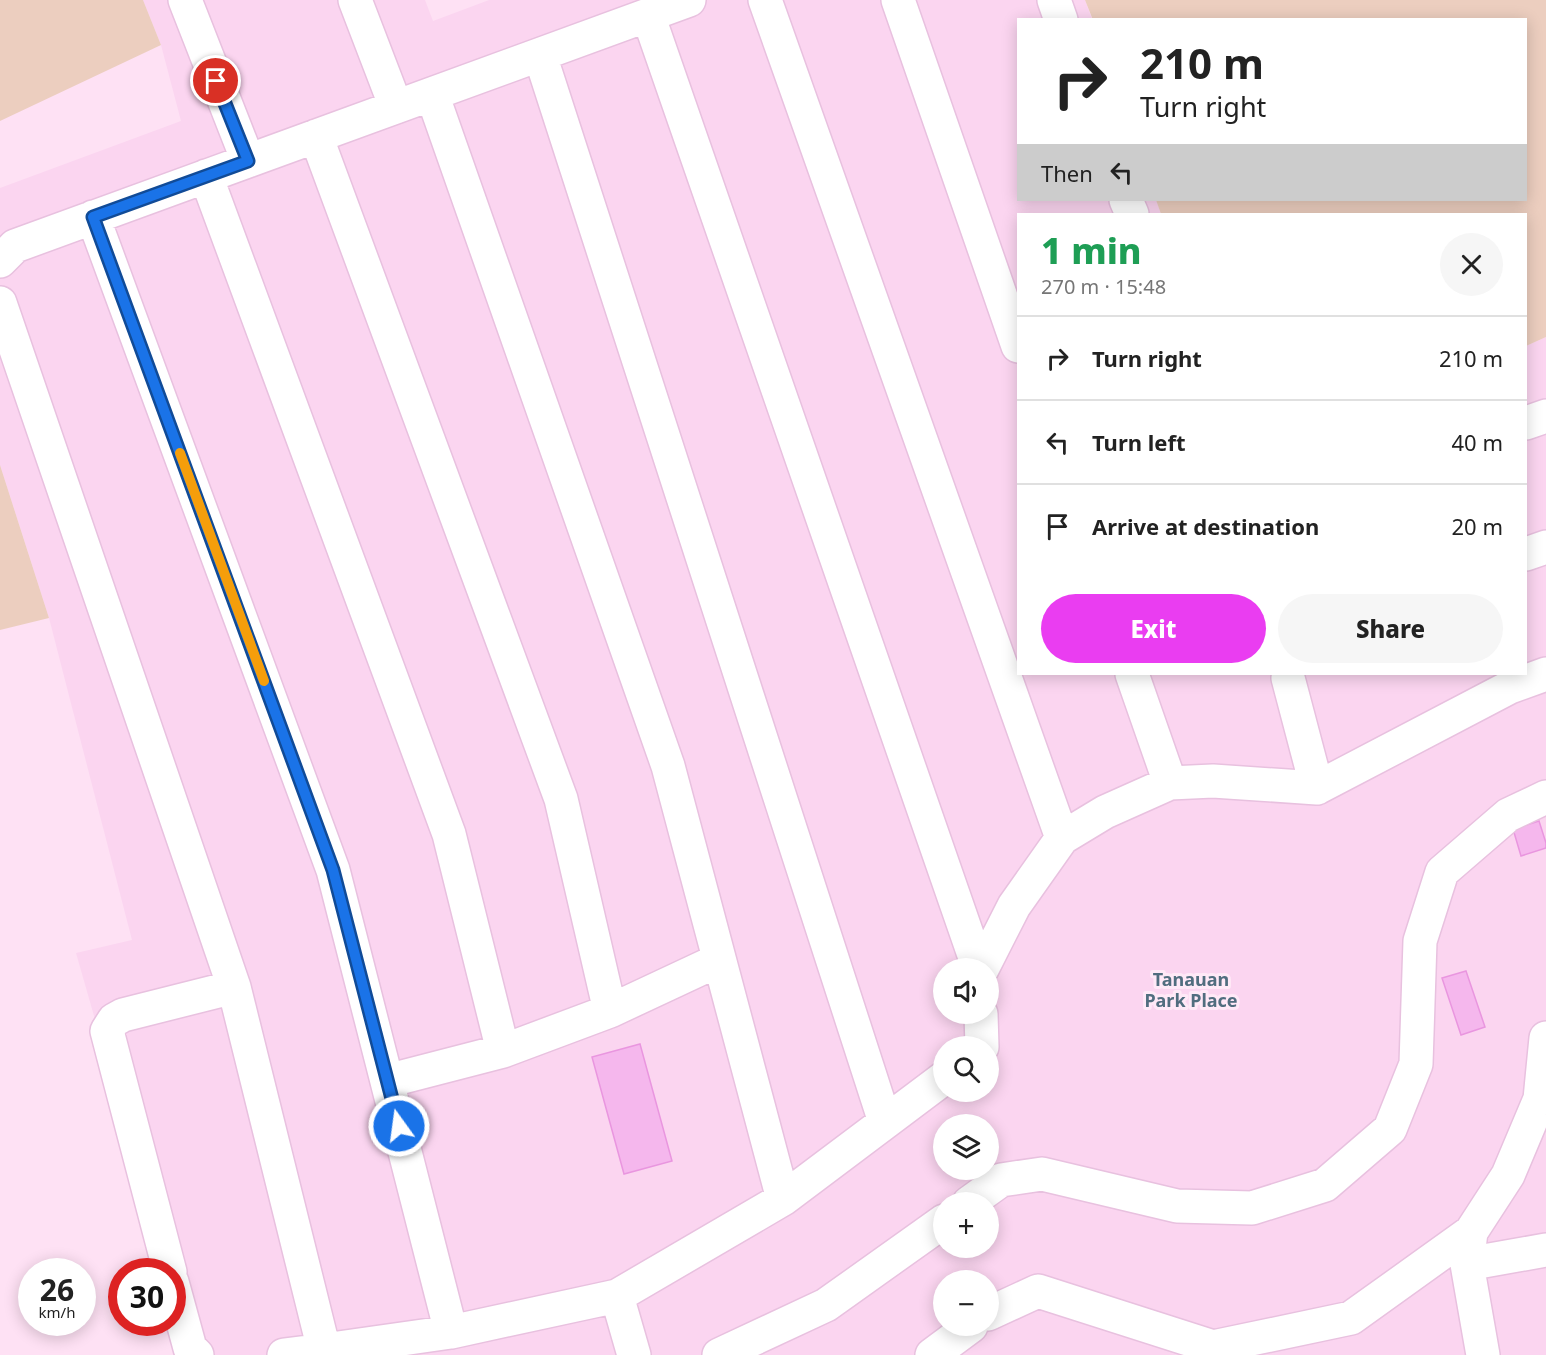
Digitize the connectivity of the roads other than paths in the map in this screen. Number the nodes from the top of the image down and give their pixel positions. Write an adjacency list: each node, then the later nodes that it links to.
1 (184, 0): 13 (street)
2 (355, 0): 11 (street)
3 (689, 0): 7 (street)
4 (765, 0): 29 (street)
5 (898, 0): 18 (street)
6 (1054, 0): 8 (street)
7 (648, 15): 9 (street); 30 (street)
8 (1060, 18)
9 (540, 55): 10 (street); 40 (street)
10 (432, 94): 11 (street); 32 (street)
11 (396, 107): 12 (street)
12 (316, 136): 13 (street); 34 (street)
13 (248, 161): 14 (street)
14 (206, 176): 15 (street); 36 (street)
15 (93, 217): 16 (street); 37 (street)
16 (0, 261)
17 (0, 303): 33 (street)
18 (1017, 343)
19 (1546, 416): 20 (street)
20 (1527, 423)
21 (1546, 547): 22 (street)
22 (1527, 554)
23 (1546, 674): 27 (street)
24 (1132, 675): 26 (street)
25 (1290, 675): 27 (street)
26 (1170, 783): 27 (street); 29 (street)
27 (1317, 788)
28 (1546, 797): 41 (street)
29 (1062, 838): 31 (street)
30 (976, 958)
31 (986, 958)
32 (720, 960): 34 (street); 42 (street)
33 (234, 987): 46 (street); 53 (street)
34 (610, 1011): 36 (street)
35 (1546, 1038): 39 (street)
36 (502, 1051): 37 (street)
37 (387, 1081): 50 (street)
38 (933, 1086): 40 (street)
39 (1543, 1098): 44 (street)
40 (885, 1122): 42 (street)
41 (984, 1192)
42 (783, 1199): 48 (street)
43 (933, 1229): 59 (street)
44 (1471, 1232): 47 (street); 54 (street)
45 (1546, 1250): 47 (street)
46 (166, 1258)
47 (1467, 1264): 55 (street)
48 (617, 1296): 50 (street); 58 (street)
49 (999, 1309): 54 (street)
50 (451, 1332): 53 (street)
51 (186, 1333): 56 (street)
52 (958, 1336): 60 (street)
53 (324, 1350): 57 (street)
54 (1207, 1351)
55 (1481, 1354)
56 (197, 1355)
57 (284, 1355)
58 (634, 1355)
59 (719, 1355)
60 (932, 1355)

